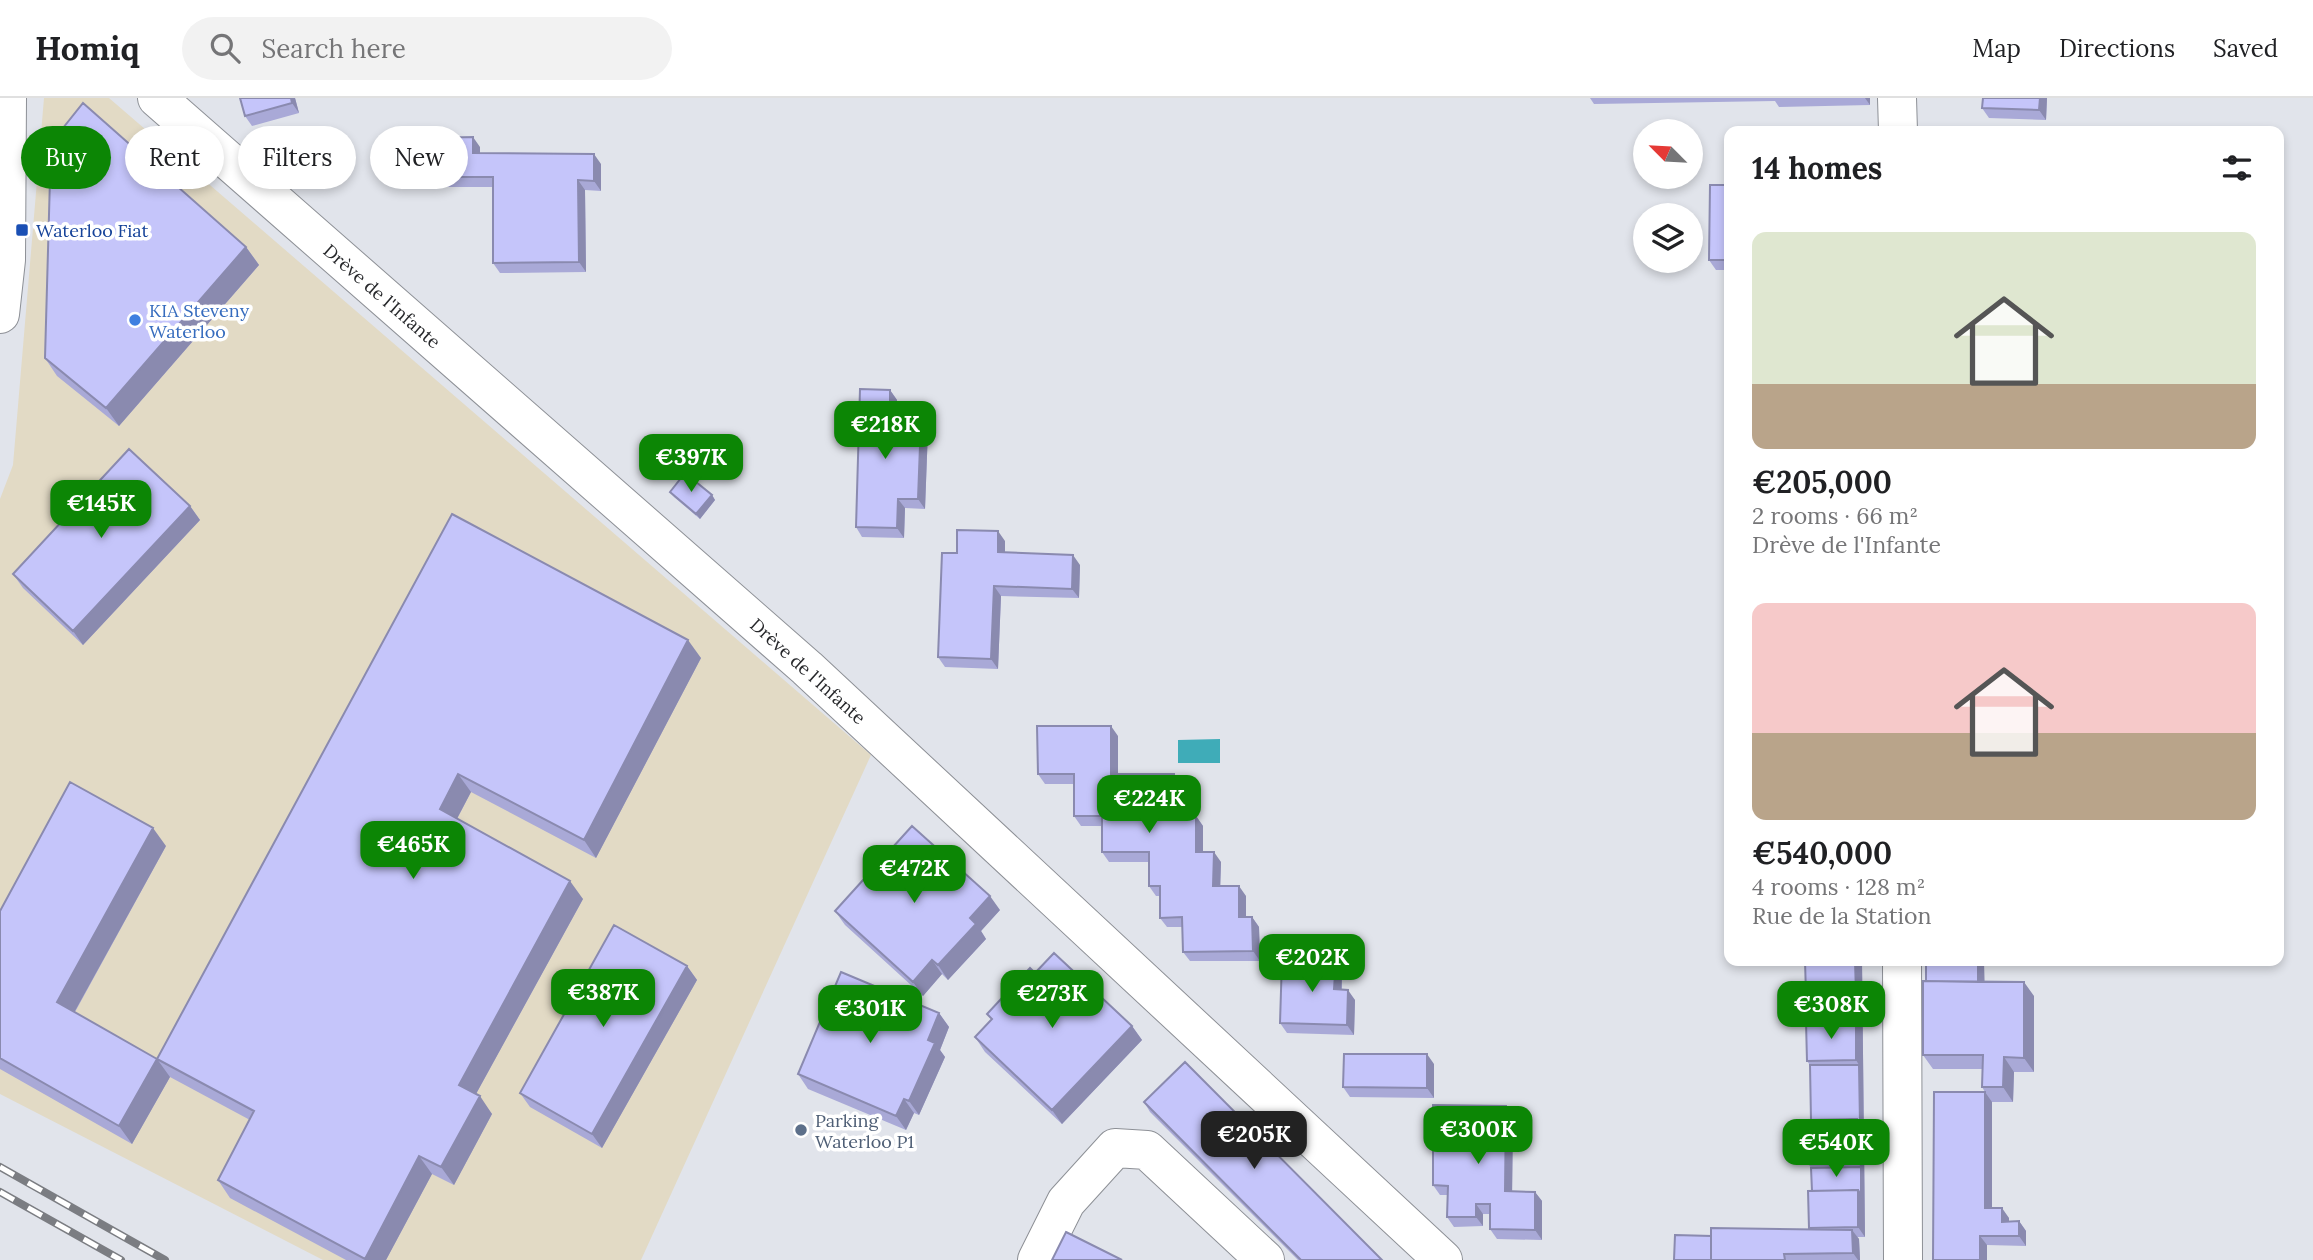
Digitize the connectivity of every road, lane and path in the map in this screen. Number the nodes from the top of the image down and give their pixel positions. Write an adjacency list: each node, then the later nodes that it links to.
1 (7, 98): 5 (street)
2 (157, 98): 9 (street, Drève de l'Infante)
3 (1898, 98): 4 (street)
4 (1898, 126)
5 (0, 314)
6 (1902, 966): 10 (street)
7 (1037, 1260): 8 (street)
8 (1265, 1260)
9 (1443, 1260)
10 (1903, 1260)

